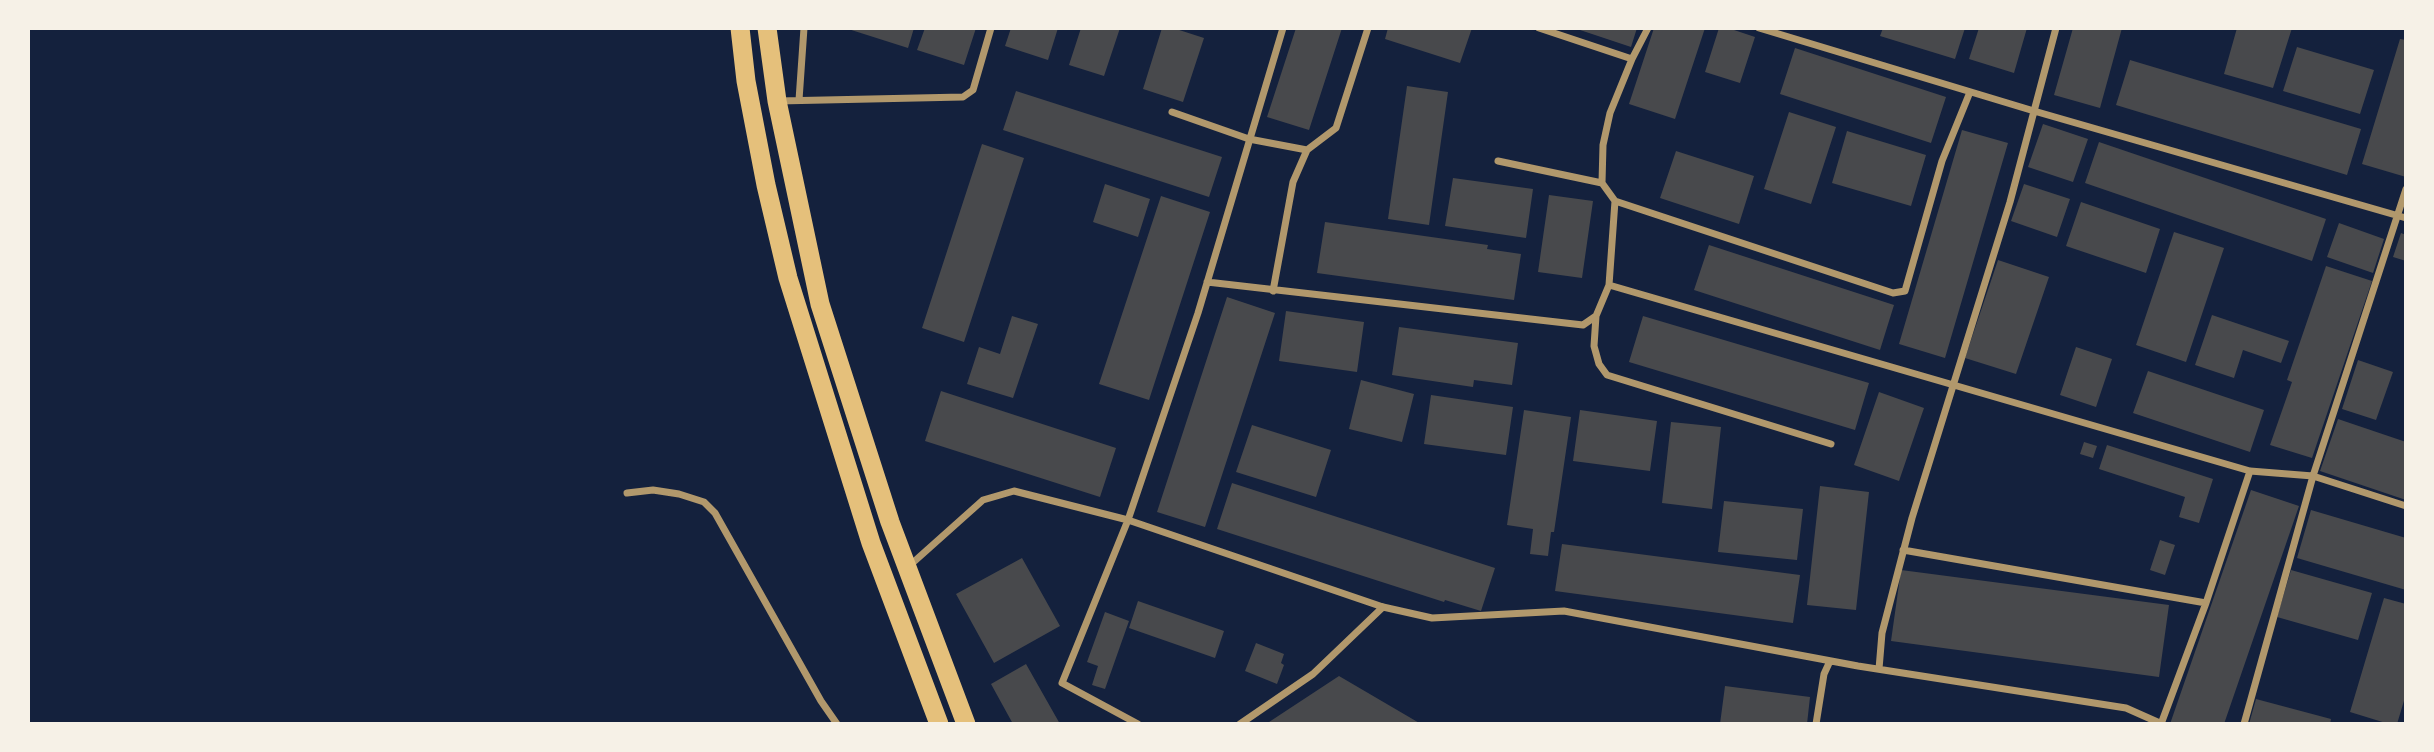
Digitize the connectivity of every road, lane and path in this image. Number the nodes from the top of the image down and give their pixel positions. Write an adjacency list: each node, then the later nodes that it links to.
1 (740, 28): 42 (highway)
2 (767, 28): 14 (highway)
3 (804, 28): 13 (street)
4 (991, 28): 13 (street)
5 (1283, 28): 17 (street)
6 (1368, 28): 18 (street)
7 (1539, 28): 11 (street)
8 (1648, 28): 11 (street)
9 (1759, 28): 12 (street)
10 (2056, 28): 15 (street)
11 (1632, 59): 20 (street)
12 (1970, 92): 15 (street); 22 (street)
13 (799, 100): 14 (street)
14 (777, 101): 36 (highway)
15 (2034, 111): 23 (street); 28 (street)
16 (1172, 112): 17 (street)
17 (1249, 139): 18 (street); 24 (street)
18 (1307, 150): 26 (street)
19 (1497, 162): 20 (street)
20 (1602, 184): 22 (street)
21 (2406, 189): 23 (street)
22 (1615, 201): 25 (street)
23 (2402, 217): 31 (street)
24 (1207, 282): 26 (street); 34 (street)
25 (1609, 285): 27 (street); 28 (street)
26 (1273, 292): 27 (street)
27 (1596, 316): 29 (street)
28 (1953, 385): 30 (street); 35 (street)
29 (1831, 444)
30 (2250, 471): 31 (street); 37 (street)
31 (2312, 476): 33 (street); 48 (street)
32 (627, 493): 41 (street)
33 (2406, 506)
34 (1128, 520): 36 (street); 38 (street); 44 (street)
35 (1903, 551): 37 (street); 40 (street)
36 (906, 568): 43 (highway)
37 (2206, 603): 47 (street)
38 (1383, 607): 39 (street); 45 (street)
39 (1830, 661): 40 (street); 46 (street)
40 (1879, 669): 47 (street)
41 (837, 724)
42 (939, 724)
43 (966, 724)
44 (1138, 724)
45 (1240, 724)
46 (1816, 724)
47 (2161, 724)
48 (2244, 724)

